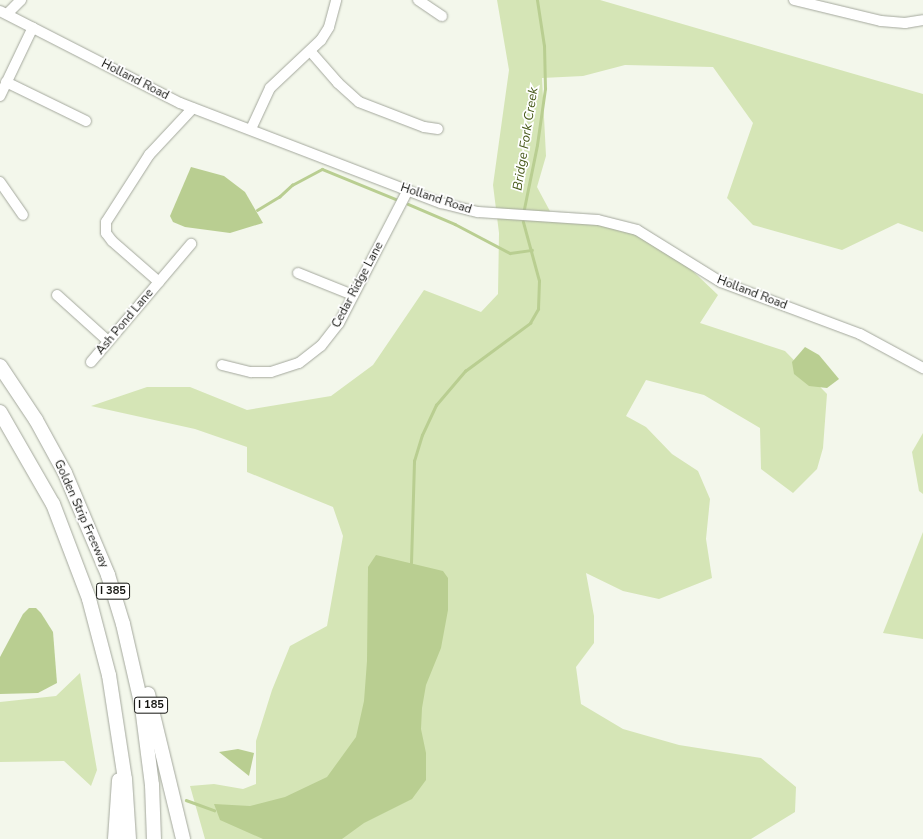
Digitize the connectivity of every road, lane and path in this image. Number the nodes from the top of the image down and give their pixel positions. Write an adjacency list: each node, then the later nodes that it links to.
1 (21, 0): 5 (street)
2 (336, 0): 9 (street)
3 (418, 0): 6 (street)
4 (794, 0): 7 (street)
5 (4, 13): 8 (street, Holland Road)
6 (442, 16)
7 (923, 20)
8 (33, 27): 10 (street); 12 (street, Holland Road)
9 (311, 52): 14 (street); 15 (street)
10 (6, 82): 11 (street); 13 (street)
11 (0, 96)
12 (193, 108): 15 (street, Holland Road); 21 (street)
13 (86, 121)
14 (438, 129)
15 (252, 130): 17 (street, Holland Road)
16 (0, 182): 18 (street)
17 (408, 190): 23 (street, Cedar Ridge Lane); 28 (street, Holland Road)
18 (23, 215)
19 (191, 244): 21 (street, Ash Pond Lane)
20 (298, 273): 23 (street)
21 (159, 282): 24 (street, Ash Pond Lane)
22 (57, 295): 24 (street)
23 (353, 295): 26 (street, Cedar Ridge Lane)
24 (108, 341): 25 (street, Ash Pond Lane)
25 (91, 362)
26 (222, 365)
27 (0, 366): 30 (highway, Golden Strip Freeway / I 385)
28 (923, 368)
29 (0, 412): 31 (highway, Golden Strip Freeway / I 385)
30 (108, 575): 34 (highway, Golden Strip Freeway / I 385); 35 (highway, I 185)
31 (120, 759): 32 (highway); 33 (highway, Golden Strip Freeway / I 385)
32 (115, 839)
33 (129, 839)
34 (154, 839)
35 (183, 839)

